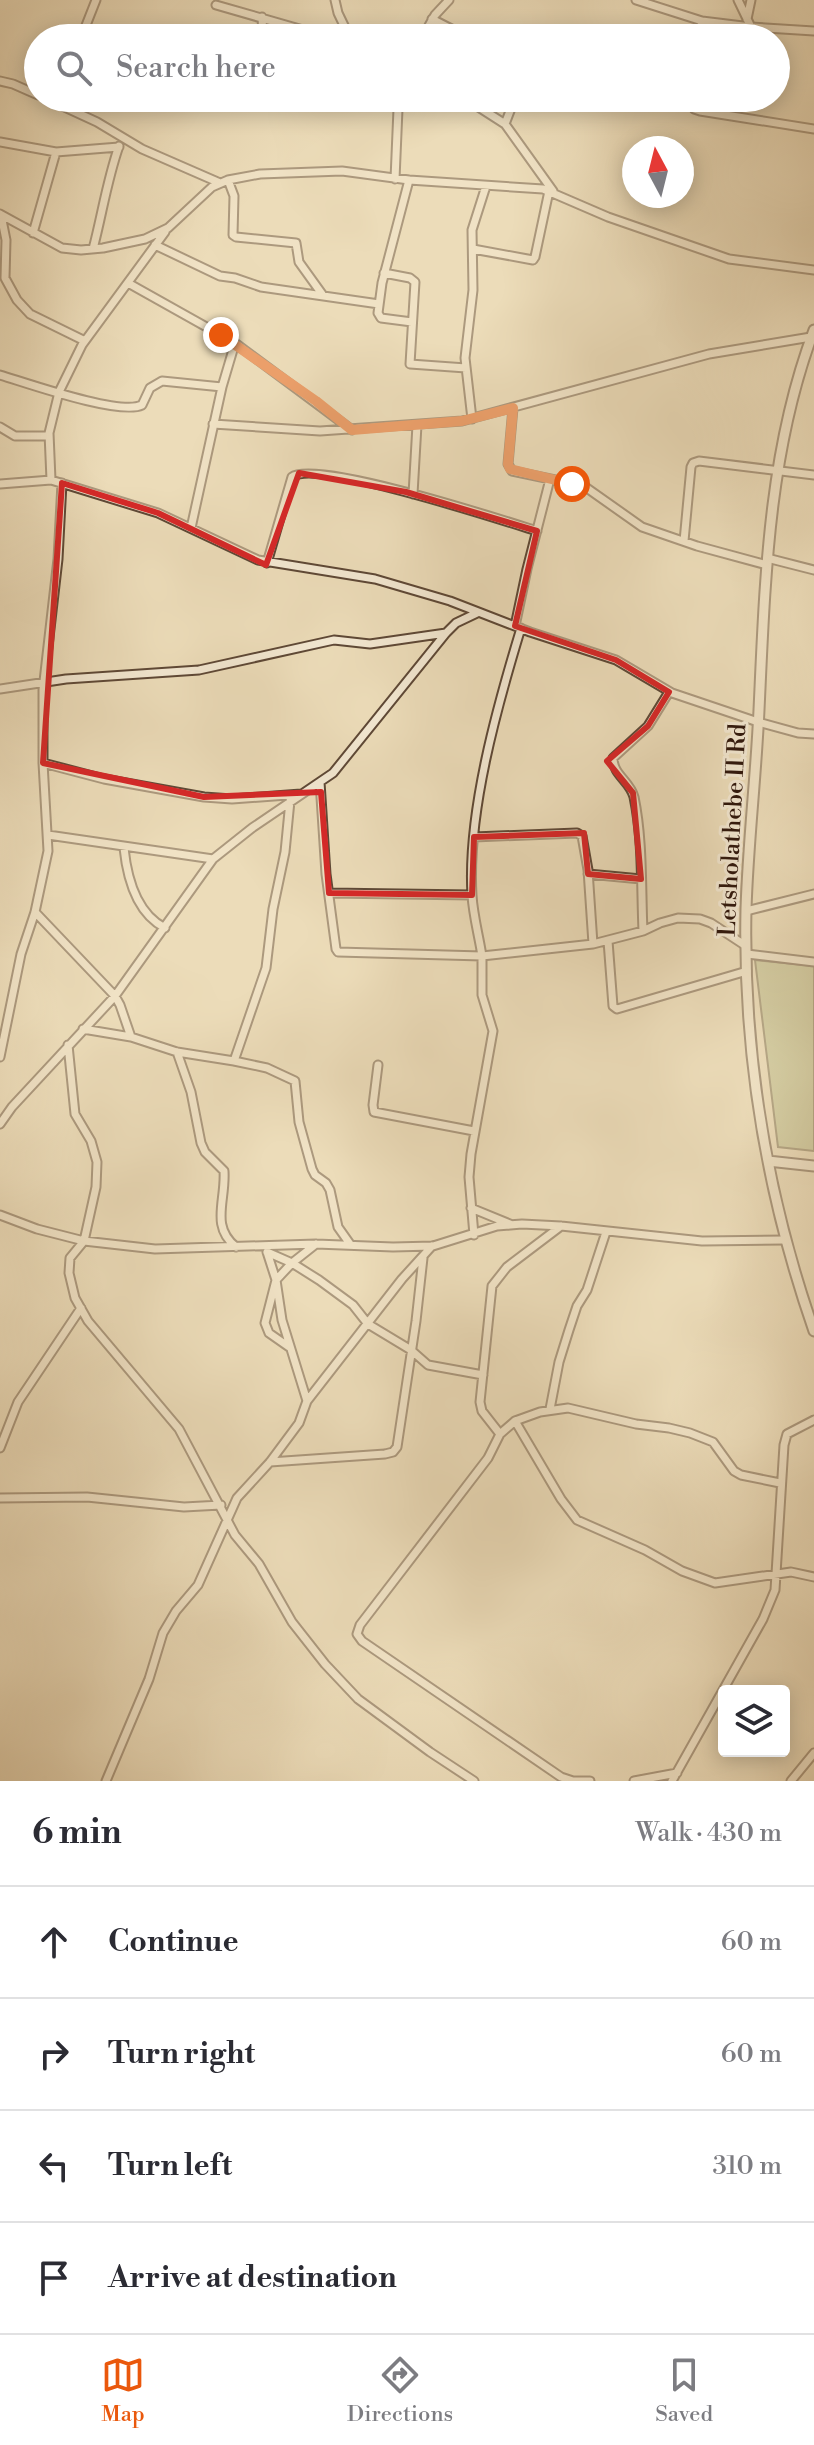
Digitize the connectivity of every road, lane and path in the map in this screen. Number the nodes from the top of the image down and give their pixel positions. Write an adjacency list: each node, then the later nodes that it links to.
1 (96, 0): 12 (street)
2 (335, 0): 15 (street)
3 (449, 0): 9 (street)
4 (636, 0): 11 (street)
5 (738, 0): 10 (street)
6 (751, 0): 10 (street)
7 (216, 5): 8 (street)
8 (262, 17): 13 (street); 14 (street)
9 (432, 19): 16 (street); 17 (street)
10 (747, 19): 20 (street)
11 (702, 21): 18 (street); 19 (street)
12 (87, 24)
13 (262, 24)
14 (285, 24)
15 (343, 24)
16 (429, 24)
17 (442, 24)
18 (701, 24)
19 (726, 24)
20 (750, 24)
21 (790, 29): 22 (street)
22 (814, 31)
23 (0, 81): 24 (street)
24 (24, 89)
25 (78, 112): 32 (street)
26 (398, 112): 36 (street)
27 (486, 112): 30 (street)
28 (510, 112): 30 (street)
29 (706, 112): 31 (street)
30 (505, 124): 40 (street)
31 (814, 129)
32 (123, 137): 34 (street); 38 (street)
33 (0, 142): 35 (street)
34 (119, 147): 35 (street); 45 (street)
35 (56, 152): 43 (street)
36 (395, 179): 37 (street); 38 (street)
37 (409, 180): 39 (street); 48 (street)
38 (224, 182): 42 (street); 51 (street)
39 (486, 186): 40 (street); 46 (street)
40 (551, 192): 46 (street); 47 (street)
41 (0, 214): 43 (street); 49 (street)
42 (168, 228): 44 (street); 45 (street)
43 (33, 233): 45 (street)
44 (155, 245): 50 (street); 51 (street)
45 (93, 249)
46 (473, 249): 57 (street)
47 (814, 270)
48 (384, 273): 52 (street); 53 (street)
49 (2, 276): 55 (street)
50 (128, 283): 55 (street); 56 (street)
51 (322, 294): 52 (street)
52 (379, 304): 53 (street)
53 (412, 322): 57 (street)
54 (813, 333): 61 (street); 68 (street, Letsholathebe II Rd)
55 (85, 341): 60 (street)
56 (235, 343): 59 (street); 66 (street)
57 (466, 368): 62 (street)
58 (0, 375): 60 (street)
59 (222, 387): 60 (street); 63 (street)
60 (59, 392): 67 (street)
61 (513, 408): 62 (street); 70 (street)
62 (472, 419): 64 (street)
63 (213, 424): 66 (street); 75 (street)
64 (417, 425): 66 (street); 74 (street)
65 (0, 427): 67 (street)
66 (352, 430)
67 (49, 436): 71 (street)
68 (776, 472): 69 (street); 77 (street); 78 (street, Letsholathebe II Rd)
69 (814, 475)
70 (550, 479): 76 (street); 77 (street)
71 (51, 480): 72 (street); 73 (street)
72 (62, 483): 75 (street); 84 (street)
73 (0, 484)
74 (413, 494): 76 (street); 79 (street)
75 (191, 528): 79 (street)
76 (537, 531): 82 (street)
77 (684, 541): 78 (street)
78 (767, 562): 80 (street); 87 (street, Letsholathebe II Rd)
79 (267, 563): 81 (street)
80 (814, 570)
81 (477, 613): 82 (street); 83 (street)
82 (518, 627): 86 (street); 94 (street)
83 (446, 633): 84 (street); 90 (street)
84 (43, 682): 85 (street); 89 (street)
85 (0, 689)
86 (669, 692): 87 (street); 98 (street)
87 (758, 722): 88 (street); 102 (street, Letsholathebe II Rd)
88 (814, 734)
89 (43, 763): 91 (street); 93 (street)
90 (320, 782): 91 (street); 99 (street)
91 (301, 794): 92 (street)
92 (290, 801): 96 (street); 118 (street)
93 (48, 835): 95 (street); 103 (street)
94 (474, 837): 97 (street); 101 (street)
95 (124, 848): 96 (street); 104 (street)
96 (213, 859): 104 (street)
97 (588, 874): 98 (street); 107 (street)
98 (641, 879): 105 (street)
99 (329, 893): 101 (street); 109 (street)
100 (814, 894): 102 (street)
101 (472, 895): 109 (street)
102 (746, 911): 108 (street, Letsholathebe II Rd)
103 (35, 912): 112 (street); 117 (street)
104 (165, 928): 112 (street)
105 (643, 931): 106 (street); 108 (street)
106 (608, 941): 107 (street); 111 (street)
107 (593, 944): 109 (street)
108 (746, 950): 110 (street); 111 (street, Letsholathebe II Rd)
109 (482, 956): 121 (street)
110 (814, 962)
111 (747, 971): 122 (street, Letsholathebe II Rd)
112 (115, 996): 113 (street); 114 (street)
113 (83, 1029): 114 (street); 115 (street)
114 (131, 1037): 116 (street)
115 (68, 1045): 120 (street); 131 (street)
116 (177, 1052): 118 (street); 135 (street)
117 (0, 1057)
118 (234, 1061): 133 (street)
119 (378, 1065): 121 (street)
120 (0, 1124)
121 (474, 1131): 124 (street)
122 (768, 1161): 123 (street); 130 (street, Letsholathebe II Rd)
123 (814, 1166)
124 (471, 1208): 126 (street); 129 (street)
125 (0, 1215): 131 (street)
126 (513, 1225): 127 (street); 129 (street)
127 (561, 1226): 128 (street); 145 (street)
128 (606, 1232): 130 (street); 147 (street)
129 (474, 1235): 134 (street)
130 (785, 1240): 142 (street, Letsholathebe II Rd)
131 (84, 1241): 135 (street); 140 (street)
132 (316, 1244): 133 (street); 136 (street); 138 (street)
133 (350, 1244): 134 (street)
134 (433, 1246): 137 (street)
135 (236, 1247): 136 (street)
136 (266, 1249): 138 (street); 139 (street)
137 (423, 1256): 141 (street); 144 (street)
138 (292, 1263): 139 (street); 141 (street)
139 (276, 1280): 143 (street); 143 (street)
140 (81, 1308): 151 (street); 155 (street)
141 (368, 1324): 144 (street); 146 (street)
142 (814, 1331)
143 (289, 1347): 146 (street)
144 (411, 1350): 145 (street); 152 (street)
145 (483, 1375): 150 (street)
146 (307, 1401): 152 (street)
147 (550, 1409): 149 (street); 153 (street)
148 (814, 1420): 153 (street)
149 (515, 1421): 150 (street); 157 (street)
150 (500, 1434): 163 (street)
151 (0, 1448)
152 (270, 1462): 156 (street)
153 (780, 1483): 157 (street)
154 (0, 1498): 155 (street)
155 (221, 1505): 156 (street)
156 (227, 1517): 161 (street); 162 (street)
157 (776, 1573): 158 (street); 160 (street)
158 (814, 1577)
159 (814, 1753): 166 (street)
160 (677, 1773): 164 (street); 165 (street)
161 (106, 1781)
162 (474, 1781)
163 (590, 1781)
164 (634, 1781)
165 (672, 1781)
166 (791, 1781)

